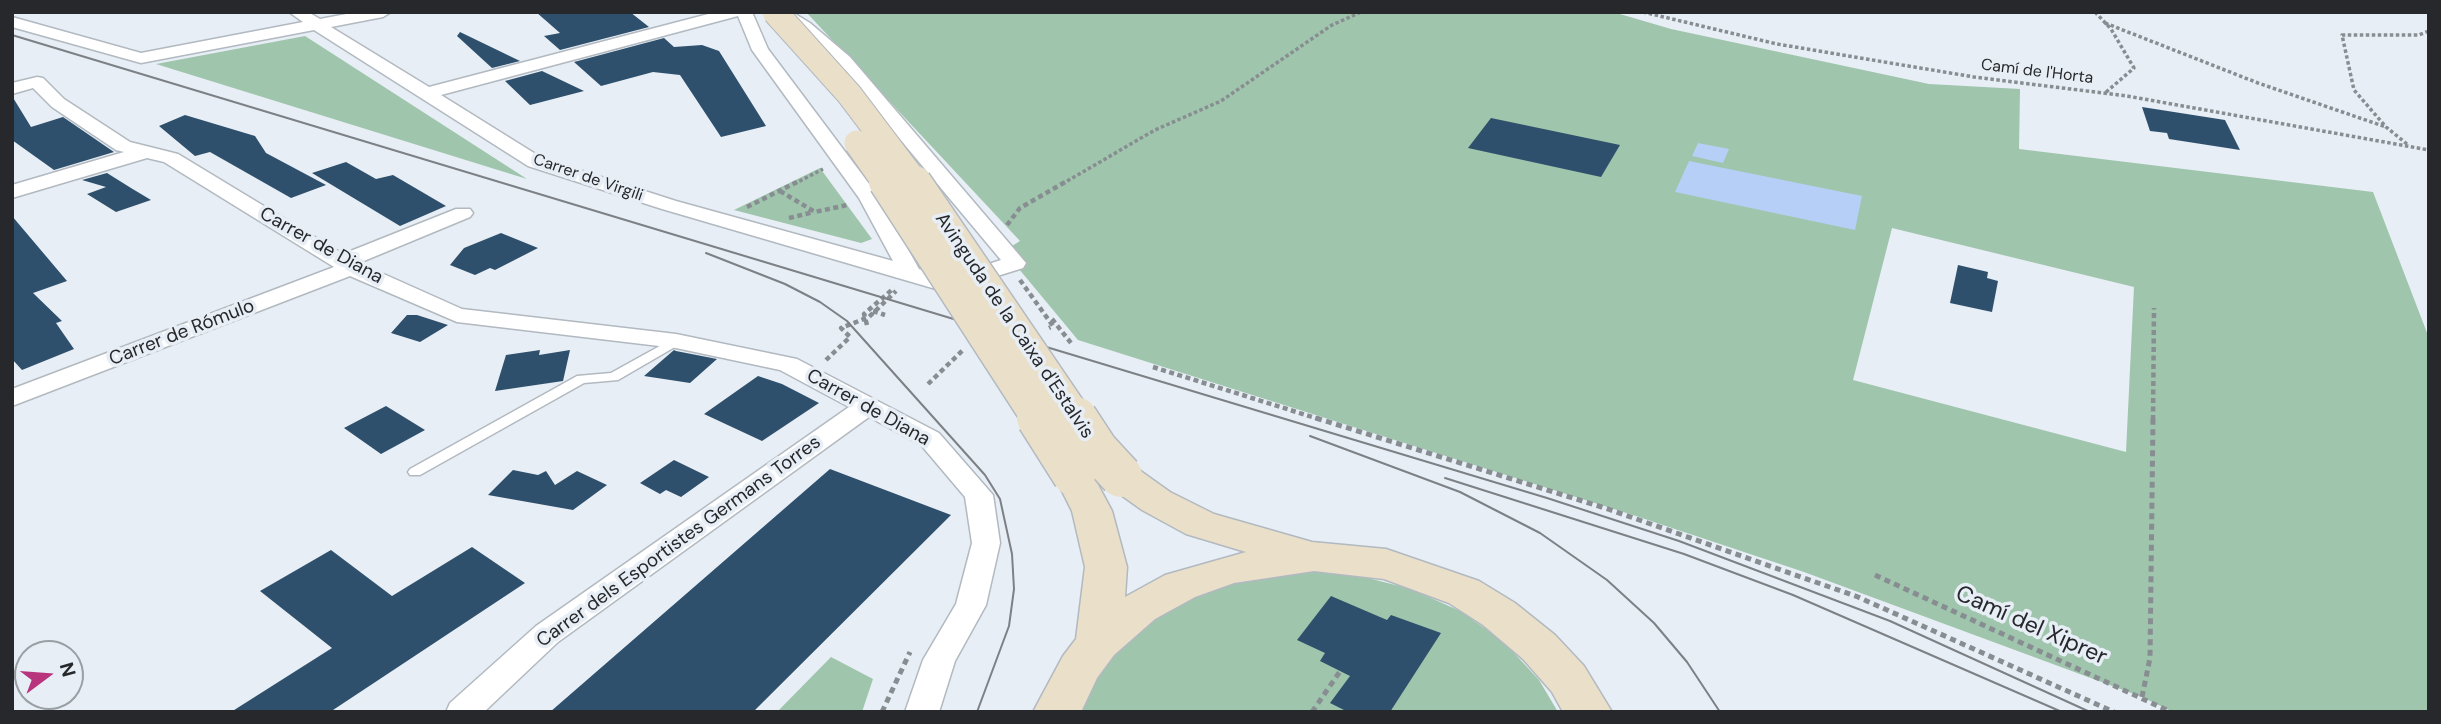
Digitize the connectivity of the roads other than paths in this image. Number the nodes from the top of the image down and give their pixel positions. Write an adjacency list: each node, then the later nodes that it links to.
1 (49, 12): 7 (street)
2 (297, 12): 8 (street, Carrer de Virgili)
3 (383, 12): 8 (street)
4 (734, 12): 10 (street)
5 (745, 12): 14 (street, Avinguda de la Caixa d'Estalvis); 24 (main road, Avinguda de la Caixa d'Estalvis, bridge)
6 (777, 12): 15 (street, Avinguda de la Caixa d'Estalvis); 23 (main road, Avinguda de la Caixa d'Estalvis, bridge)
7 (12, 21): 8 (street)
8 (316, 25): 10 (street, Carrer de Virgili)
9 (12, 89): 11 (street, Carrer de Diana)
10 (425, 94): 16 (street, Carrer de Virgili)
11 (142, 152): 12 (street); 17 (street, Carrer de Diana)
12 (12, 192)
13 (463, 213): 17 (street, Carrer de Rómulo)
14 (899, 250): 16 (street); 18 (street, Avinguda de la Caixa d'Estalvis)
15 (1010, 257): 18 (street, Carrer de Virgili)
16 (871, 261): 18 (street, Carrer de Virgili)
17 (347, 265): 19 (street, Carrer de Diana); 20 (street, Carrer de Rómulo)
18 (904, 281)
19 (676, 341): 21 (street, Carrer de Diana); 22 (lane)
20 (12, 398)
21 (869, 405): 25 (street, Carrer dels Esportistes Germans Torres); 26 (street, Carrer de Diana)
22 (415, 472)
23 (1314, 556): 24 (main road); 28 (main road)
24 (1098, 643): 27 (main road)
25 (462, 712)
26 (922, 712)
27 (1057, 712)
28 (1588, 712)

